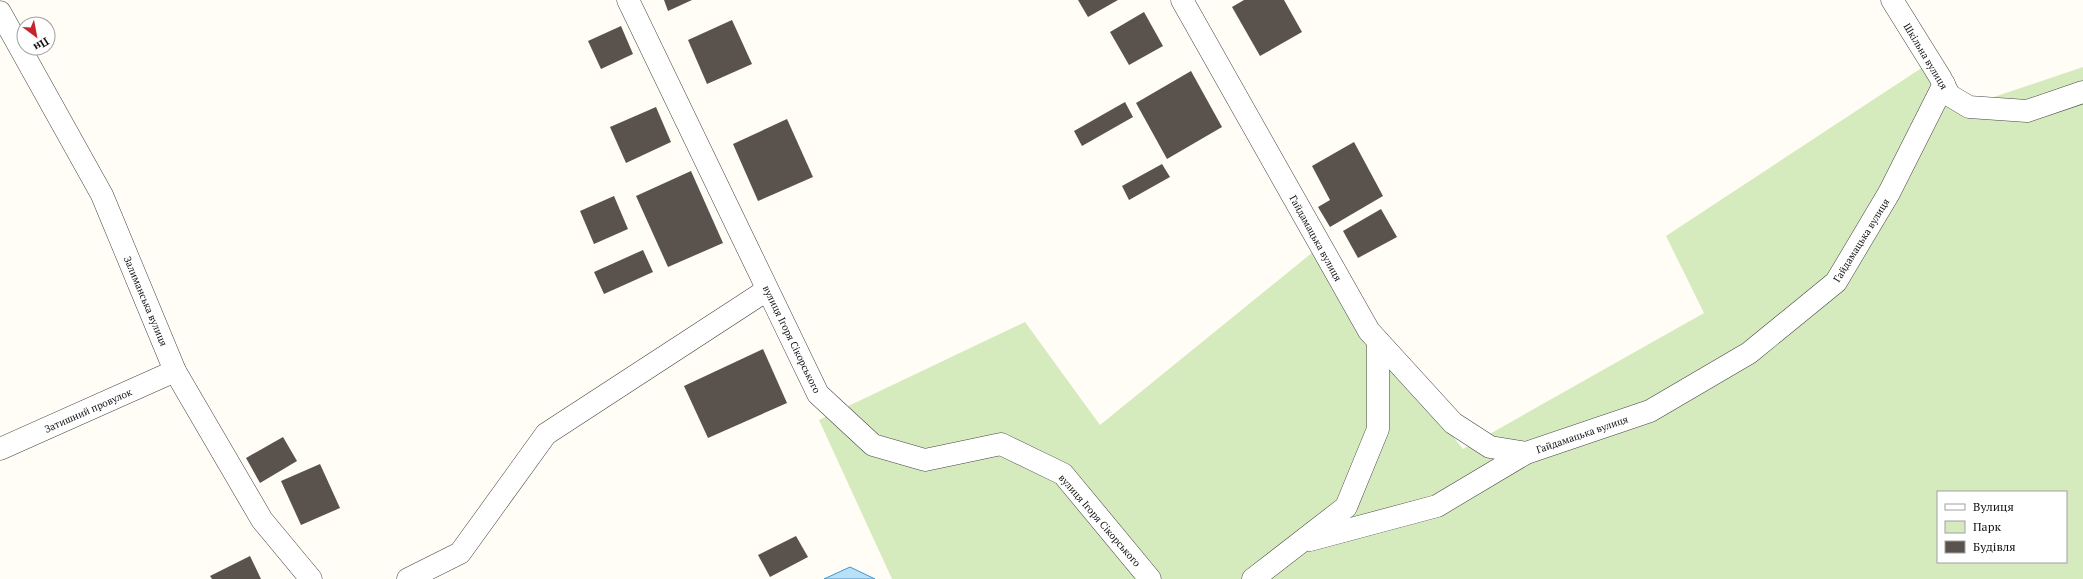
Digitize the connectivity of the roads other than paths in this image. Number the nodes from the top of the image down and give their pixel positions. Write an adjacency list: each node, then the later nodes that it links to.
1 (628, 0): 7 (street, вулиця Ігоря Сікорського)
2 (1182, 0): 8 (street, Гайдамацька вулиця)
3 (1892, 0): 5 (street, Шкільна вулиця)
4 (0, 12): 9 (street, Залиманська вулиця)
5 (1944, 84): 6 (street, Шкільна вулиця); 11 (street, Гайдамацька вулиця)
6 (2083, 92)
7 (767, 290): 14 (street); 15 (street, вулиця Ігоря Сікорського)
8 (1378, 341): 11 (street, Гайдамацька вулиця); 12 (street)
9 (176, 371): 10 (street, Затишний провулок); 13 (street, Залиманська вулиця)
10 (0, 449)
11 (1526, 453): 12 (street)
12 (1302, 542): 16 (street)
13 (311, 579)
14 (408, 579)
15 (1150, 579)
16 (1253, 579)

